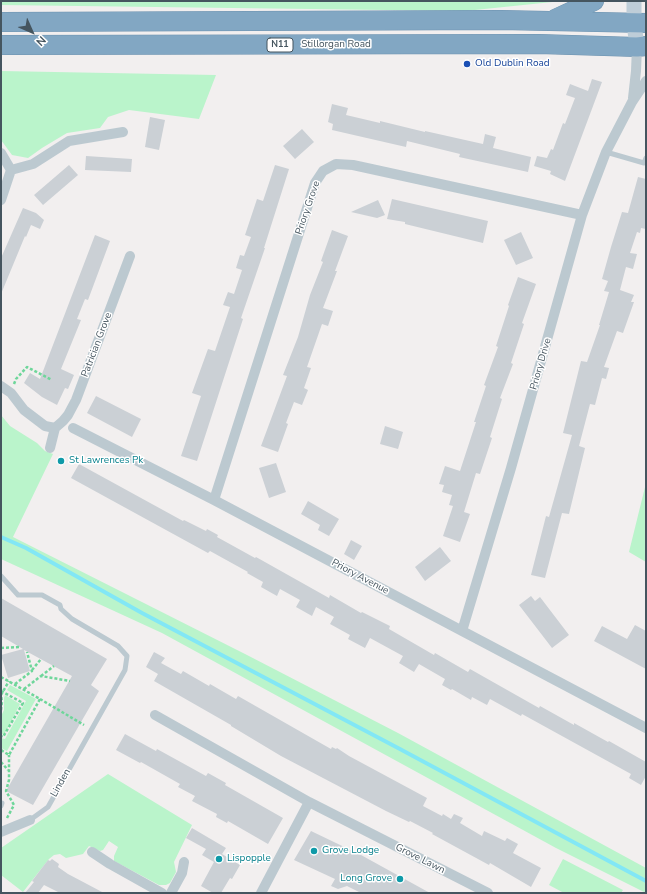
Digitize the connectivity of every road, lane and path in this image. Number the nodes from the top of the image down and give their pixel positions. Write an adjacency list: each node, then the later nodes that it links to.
1 (594, 1): 3 (highway)
2 (634, 1): 5 (street)
3 (550, 21): 4 (highway); 5 (highway)
4 (1, 22)
5 (640, 23): 7 (street)
6 (1, 45): 7 (highway, Stillorgan Road / N11)
7 (642, 47): 9 (street, Priory Drive)
8 (646, 81): 9 (street, Priory Drive)
9 (632, 102): 11 (street, Priory Drive)
10 (123, 132): 14 (street)
11 (606, 152): 13 (lane); 16 (street, Priory Drive)
12 (1, 153): 14 (street)
13 (646, 158)
14 (11, 170): 15 (street)
15 (1, 200)
16 (582, 215): 24 (street, Priory Grove); 26 (street, Priory Drive)
17 (130, 256): 21 (street, Patrician Grove)
18 (16, 379): 19 (path)
19 (52, 380)
20 (1, 386): 21 (street)
21 (54, 428): 23 (street)
22 (73, 428): 24 (street, Priory Avenue)
23 (50, 448)
24 (214, 500): 26 (street, Priory Avenue)
25 (1, 576): 44 (lane, Linden)
26 (462, 631): 45 (street, Priory Avenue)
27 (19, 647): 28 (path)
28 (1, 648)
29 (27, 652): 32 (path)
30 (41, 659): 32 (path)
31 (54, 666): 34 (path)
32 (32, 671): 37 (path)
33 (1, 676): 35 (path)
34 (41, 676): 36 (path); 38 (path)
35 (9, 681): 37 (path); 39 (path)
36 (70, 681)
37 (15, 684): 38 (path)
38 (24, 689): 41 (path)
39 (2, 691): 40 (path); 46 (path)
40 (1, 695): 42 (path)
41 (40, 699): 44 (path); 48 (path)
42 (1, 710)
43 (155, 715): 51 (street, Grove Lawn)
44 (91, 728): 54 (lane, Linden)
45 (646, 728)
46 (1, 736)
47 (1, 750): 48 (path)
48 (9, 755): 50 (path)
49 (1, 762): 50 (path)
50 (9, 771): 55 (path)
51 (309, 802): 60 (street); 61 (street, Grove Lawn)
52 (1, 803): 53 (lane)
53 (1, 806)
54 (30, 820): 55 (street, Linden)
55 (2, 828)
56 (92, 852): 58 (street)
57 (184, 862): 59 (street)
58 (162, 893)
59 (171, 893)
60 (260, 893)
61 (488, 893)

